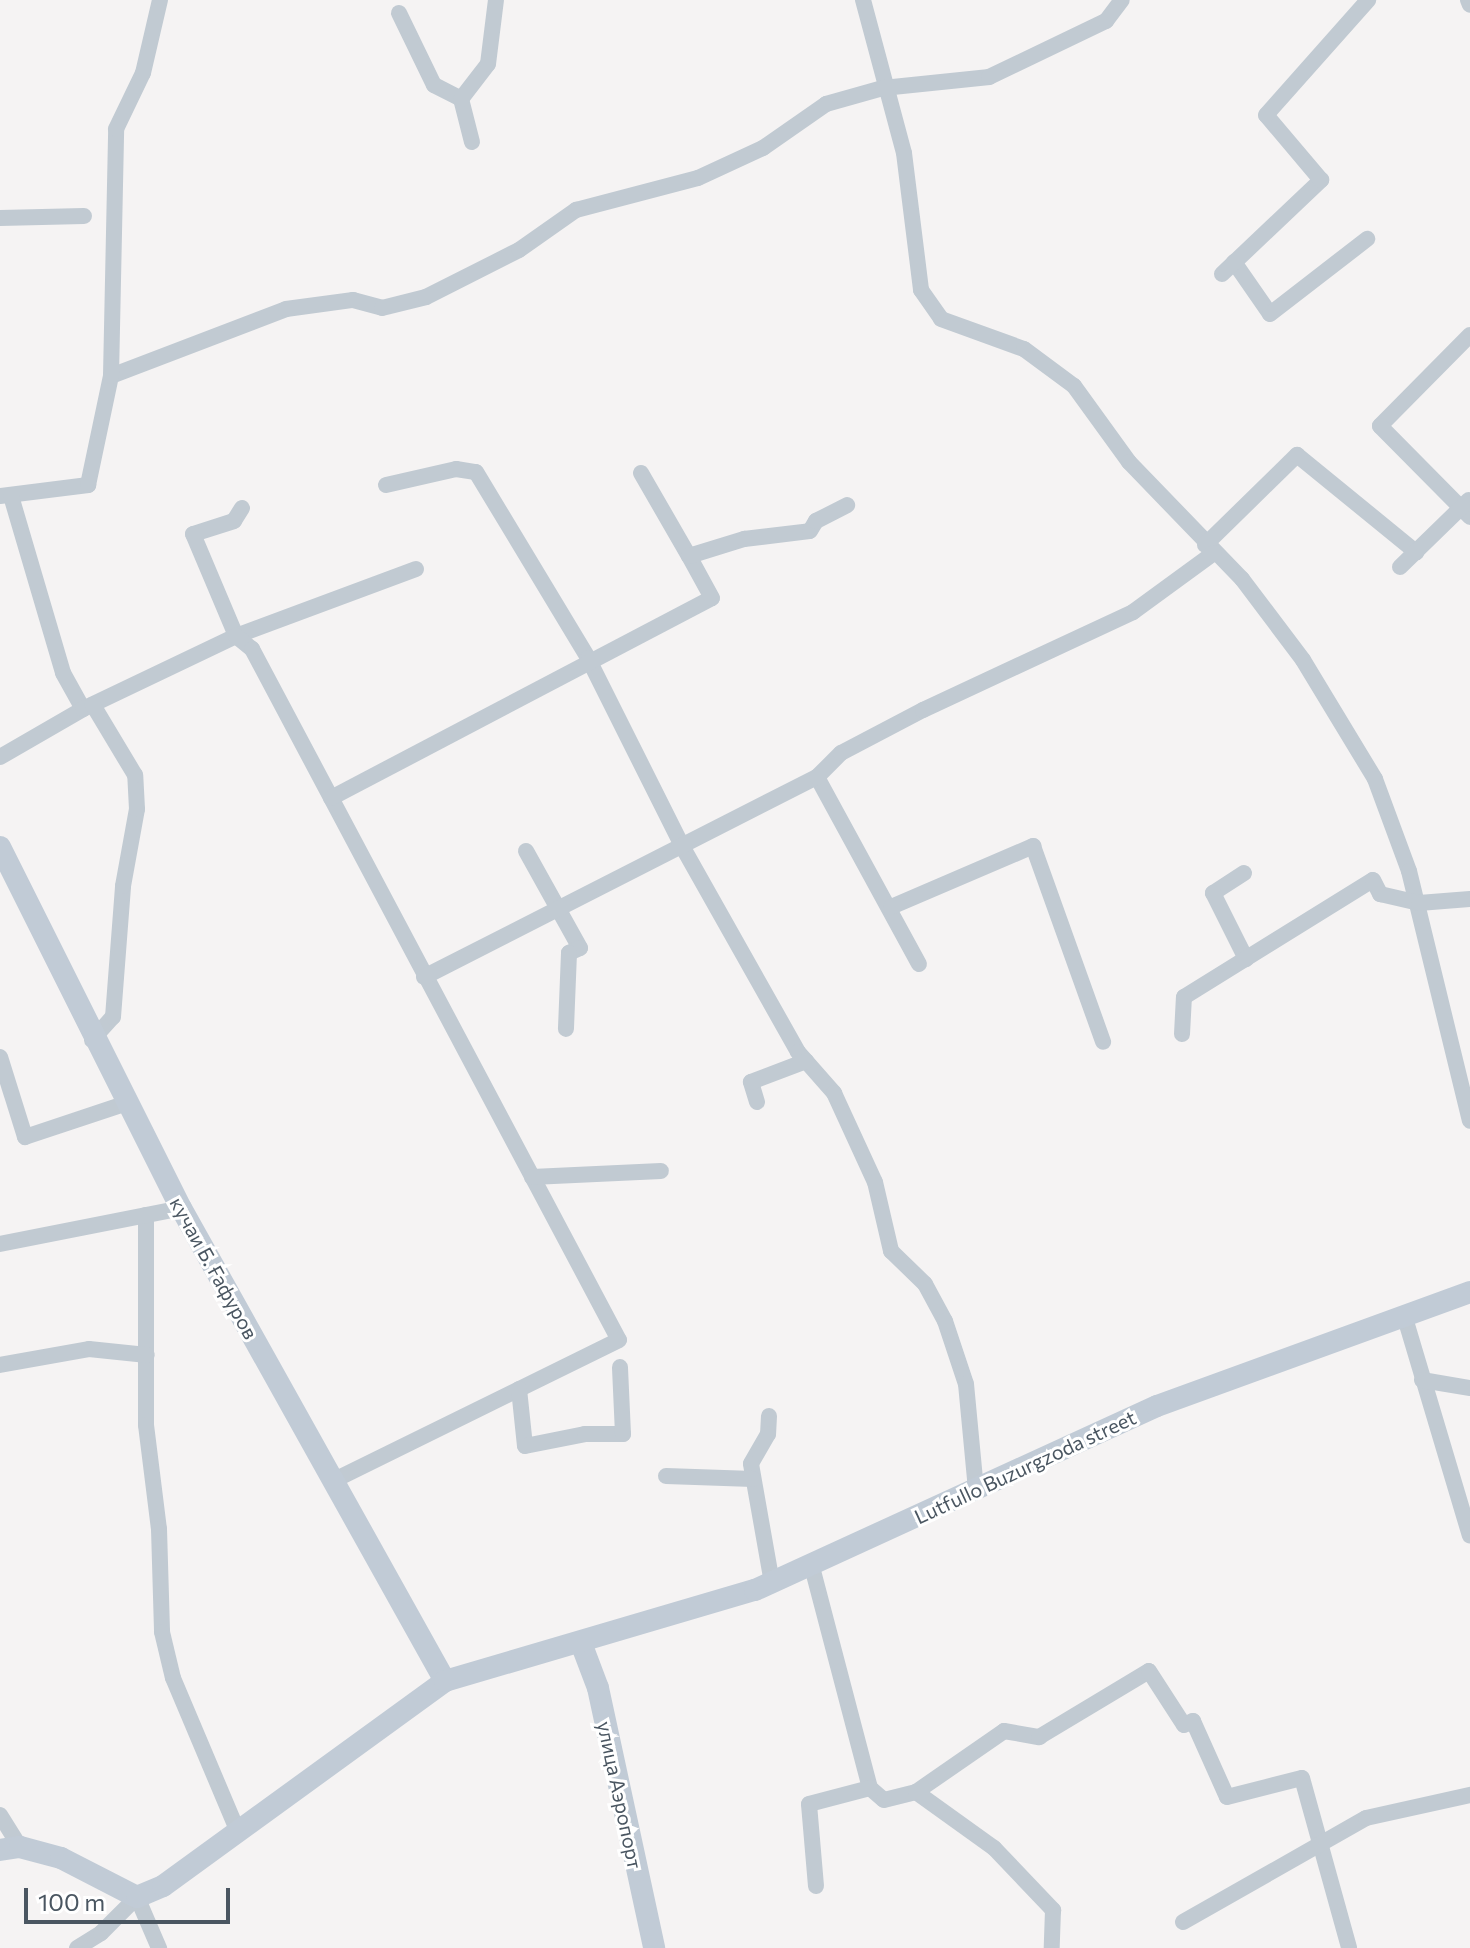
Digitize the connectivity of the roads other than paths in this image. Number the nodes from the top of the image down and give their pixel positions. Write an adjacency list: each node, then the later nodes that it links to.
1 (160, 0): 14 (street)
2 (496, 0): 8 (street)
3 (863, 0): 7 (street)
4 (1122, 0): 7 (street)
5 (1368, 0): 12 (street)
6 (399, 13): 8 (street)
7 (883, 88): 14 (street); 21 (street)
8 (461, 99): 9 (street)
9 (472, 142)
10 (84, 216): 11 (street)
11 (0, 218)
12 (1367, 239)
13 (1470, 335): 19 (street)
14 (111, 376): 17 (street)
15 (641, 473): 23 (street)
16 (386, 485): 27 (street)
17 (6, 496): 28 (street)
18 (847, 505): 23 (street)
19 (1467, 507): 22 (street)
20 (242, 508): 26 (street)
21 (1209, 549): 22 (street); 30 (street); 37 (street)
22 (1416, 552): 24 (street)
23 (689, 556): 27 (street)
24 (1400, 567)
25 (416, 569): 26 (street)
26 (236, 636): 28 (street); 31 (street)
27 (588, 658): 31 (street); 32 (street)
28 (88, 707): 29 (street); 45 (street)
29 (0, 757)
30 (817, 777): 32 (street); 38 (street)
31 (331, 798): 42 (street)
32 (682, 846): 39 (street); 48 (street)
33 (0, 847): 45 (main road, кучаи Б. Ғафуров)
34 (526, 851): 39 (street)
35 (1244, 873): 40 (street)
36 (1470, 899): 37 (street)
37 (1419, 903): 40 (street); 51 (street)
38 (891, 907): 41 (street); 46 (street)
39 (558, 908): 42 (street); 43 (street)
40 (1246, 959): 44 (street)
41 (919, 964)
42 (424, 977): 53 (street)
43 (566, 1029)
44 (1182, 1034)
45 (92, 1040): 50 (main road, кучаи Б. Ғафуров)
46 (1103, 1042)
47 (0, 1057): 50 (street)
48 (806, 1061): 49 (street); 69 (street)
49 (757, 1102)
50 (127, 1103): 54 (main road, кучаи Б. Ғафуров)
51 (1470, 1121)
52 (661, 1171): 53 (street)
53 (532, 1177): 64 (street)
54 (181, 1208): 55 (street); 68 (main road, кучаи Б. Ғафуров)
55 (146, 1215): 56 (street); 59 (street)
56 (0, 1244)
57 (1470, 1292): 58 (main road, Lutfullo Buzurgzoda street)
58 (1405, 1318): 62 (street); 69 (main road, Lutfullo Buzurgzoda street)
59 (147, 1355): 60 (street); 79 (street)
60 (0, 1365)
61 (620, 1367): 64 (street)
62 (1422, 1380): 63 (street); 70 (street)
63 (1470, 1388)
64 (519, 1389): 68 (street)
65 (769, 1416): 67 (street)
66 (666, 1476): 67 (street)
67 (753, 1479): 72 (street)
68 (331, 1482): 74 (main road, кучаи Б. Ғафуров)
69 (976, 1489): 71 (main road, Lutfullo Buzurgzoda street)
70 (1470, 1536)
71 (812, 1567): 72 (main road, Lutfullo Buzurgzoda street); 75 (street)
72 (772, 1583): 73 (main road, Lutfullo Buzurgzoda street)
73 (581, 1643): 74 (main road, Lutfullo Buzurgzoda street); 87 (main road, улица Аэропорт)
74 (445, 1681): 79 (main road)
75 (870, 1788): 76 (street); 82 (street)
76 (916, 1792): 80 (street); 88 (street)
77 (1470, 1795): 80 (street)
78 (0, 1815): 81 (street)
79 (238, 1832): 83 (main road)
80 (1320, 1842): 84 (street); 89 (street)
81 (10, 1848): 83 (main road)
82 (816, 1886)
83 (137, 1897): 85 (street); 86 (street)
84 (1183, 1922)
85 (77, 1948)
86 (159, 1948)
87 (654, 1948)
88 (1052, 1948)
89 (1349, 1948)

